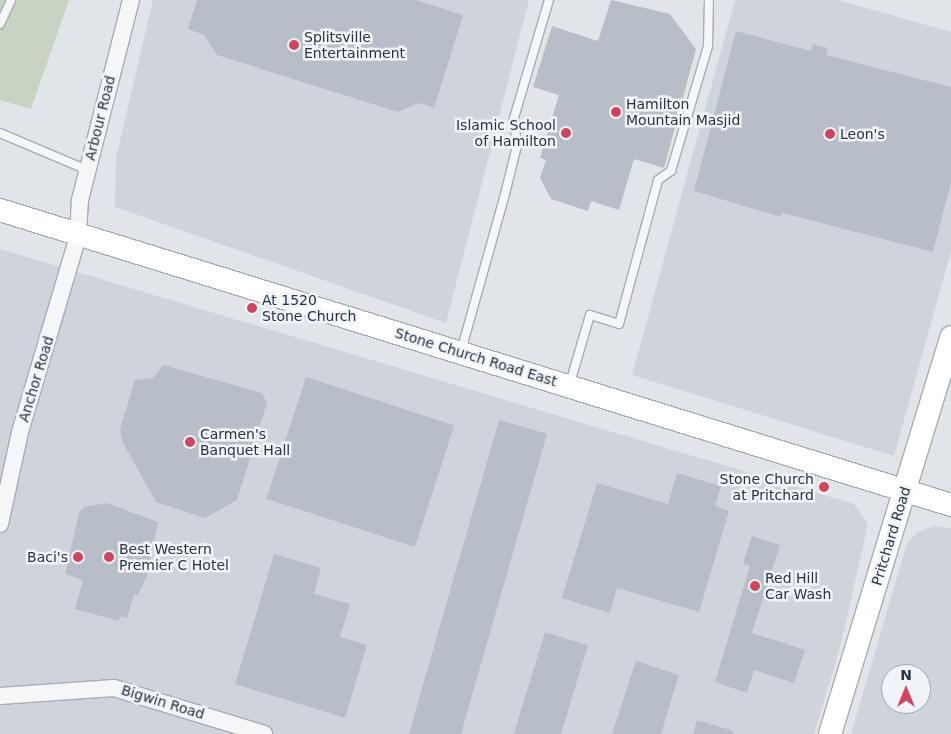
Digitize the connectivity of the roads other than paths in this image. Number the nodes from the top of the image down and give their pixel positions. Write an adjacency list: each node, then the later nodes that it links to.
1 (11, 0): 5 (lane)
2 (131, 0): 7 (street, Arbour Road)
3 (549, 0): 11 (lane)
4 (709, 0): 12 (lane)
5 (0, 24)
6 (0, 134): 7 (lane)
7 (87, 170): 9 (street, Arbour Road)
8 (0, 210): 9 (main road, Stone Church Road East)
9 (78, 236): 11 (main road, Stone Church Road East); 15 (street, Anchor Road)
10 (951, 337): 13 (main road, Pritchard Road)
11 (461, 351): 12 (main road, Stone Church Road East)
12 (569, 386): 13 (main road, Stone Church Road East)
13 (906, 490): 14 (main road, Stone Church Road East); 18 (main road, Pritchard Road)
14 (951, 505)
15 (0, 524)
16 (0, 696): 17 (street, Bigwin Road)
17 (264, 734)
18 (830, 734)

